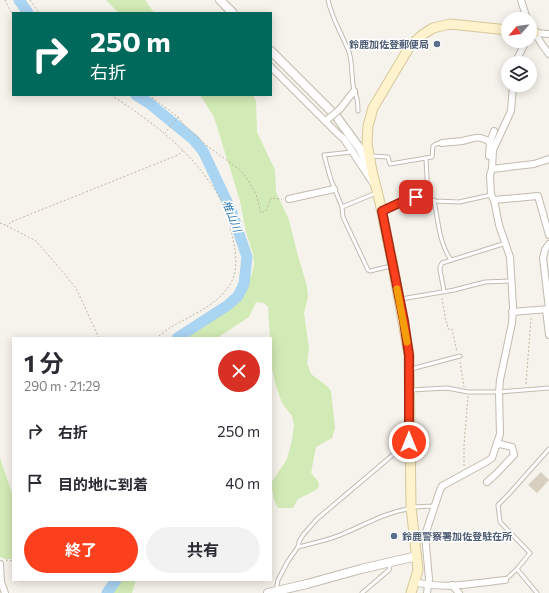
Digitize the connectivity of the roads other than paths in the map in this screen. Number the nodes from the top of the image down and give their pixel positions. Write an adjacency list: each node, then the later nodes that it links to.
1 (220, 0): 4 (street)
2 (328, 0): 13 (lane)
3 (521, 0): 5 (street)
4 (232, 12)
5 (525, 12)
6 (501, 29): 21 (main road)
7 (537, 33): 8 (street)
8 (549, 34)
9 (537, 39): 11 (street)
10 (272, 52): 25 (street)
11 (549, 54)
12 (272, 69): 16 (street)
13 (354, 91): 15 (lane); 16 (street, bridge)
14 (512, 92): 24 (street)
15 (358, 111)
16 (327, 121): 20 (street)
17 (494, 131): 18 (street)
18 (490, 142): 19 (street); 24 (street)
19 (442, 143): 22 (lane)
20 (353, 152): 26 (lane); 27 (street)
21 (369, 156): 22 (lane); 25 (main road)
22 (426, 158): 28 (lane)
23 (549, 159): 24 (street)
24 (492, 169): 29 (street)
25 (372, 171): 27 (main road)
26 (334, 189): 30 (street); 32 (lane)
27 (377, 190): 32 (lane); 33 (main road)
28 (428, 198): 31 (lane); 33 (lane)
29 (492, 198): 31 (lane); 34 (street); 36 (street)
30 (289, 199)
31 (434, 200): 38 (lane)
32 (342, 207): 39 (lane)
33 (382, 211): 39 (main road)
34 (547, 222): 35 (street)
35 (549, 235)
36 (506, 243): 38 (lane); 40 (street)
37 (549, 244): 41 (street)
38 (451, 260): 42 (lane)
39 (393, 266): 43 (main road)
40 (511, 281): 42 (lane); 45 (street)
41 (547, 284): 44 (street)
42 (442, 292): 43 (lane)
43 (399, 300): 48 (main road)
44 (548, 309): 45 (street); 46 (street)
45 (512, 312): 51 (street)
46 (549, 335)
47 (459, 356): 48 (lane)
48 (409, 370): 50 (main road)
49 (549, 388): 51 (lane)
50 (410, 390): 51 (lane); 54 (main road)
51 (499, 392): 52 (street)
52 (496, 446): 55 (street); 56 (street)
53 (549, 449): 62 (lane)
54 (409, 450): 57 (main road); 58 (lane)
55 (487, 482)
56 (434, 506): 57 (lane); 66 (street)
57 (411, 508): 58 (lane); 59 (main road)
58 (298, 547): 67 (lane)
59 (417, 556): 61 (street); 64 (main road)
60 (2, 562): 68 (street)
61 (391, 562): 67 (street); 69 (lane)
62 (517, 569): 63 (lane); 73 (lane)
63 (505, 580): 65 (street)
64 (415, 582): 66 (street); 70 (main road)
65 (452, 585): 66 (street); 72 (street)
66 (428, 586): 71 (street)
67 (273, 592)
68 (4, 593)
69 (362, 593)
70 (411, 593)
71 (427, 593)
72 (459, 593)
73 (537, 593)

